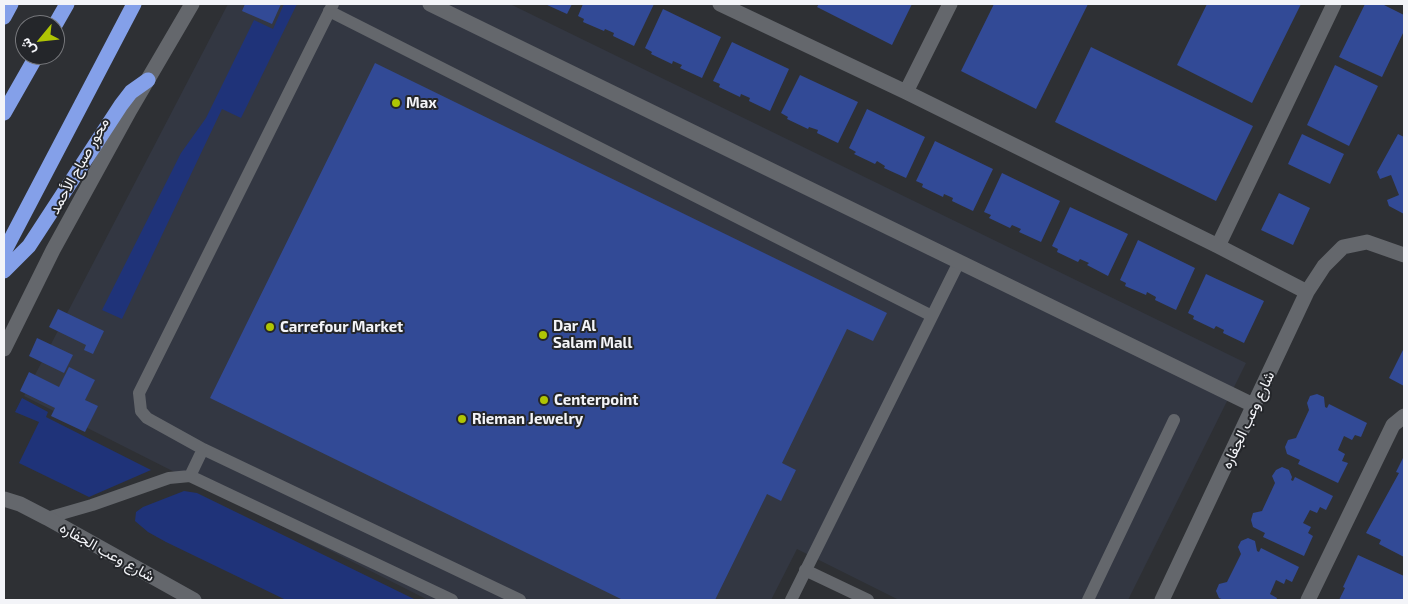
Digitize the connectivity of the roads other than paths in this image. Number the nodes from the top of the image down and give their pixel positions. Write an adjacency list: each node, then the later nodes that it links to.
1 (11, 4): 11 (highway)
2 (67, 4): 10 (highway)
3 (134, 4): 17 (highway, محور صباح الأحمد)
4 (192, 4): 13 (street, محور صباح الأحمد)
5 (430, 4): 19 (street)
6 (720, 4): 14 (street)
7 (950, 4): 14 (street)
8 (1334, 4): 16 (street)
9 (331, 8): 22 (lane); 27 (lane)
10 (61, 15)
11 (4, 17)
12 (31, 65): 15 (highway)
13 (148, 80): 20 (highway); 23 (street, محور صباح الأحمد)
14 (906, 92): 16 (street)
15 (4, 113)
16 (1218, 246): 21 (street)
17 (4, 252)
18 (1404, 255): 21 (street, شارع وعب الجفاره)
19 (959, 262): 22 (lane); 24 (street)
20 (4, 271)
21 (1306, 292): 24 (street, شارع وعب الجفاره)
22 (932, 316): 33 (lane)
23 (4, 349)
24 (1255, 406): 40 (street, شارع وعب الجفاره)
25 (1404, 416): 41 (street)
26 (1174, 420): 39 (lane)
27 (203, 449): 28 (lane); 36 (lane)
28 (190, 476): 32 (lane); 35 (lane)
29 (4, 487): 31 (street, شارع وعب الجفاره)
30 (4, 499): 31 (street, شارع وعب الجفاره)
31 (20, 504): 32 (street, شارع وعب الجفاره)
32 (47, 518): 34 (street, شارع وعب الجفاره)
33 (805, 570): 37 (lane); 38 (lane)
34 (194, 600)
35 (452, 600)
36 (520, 600)
37 (791, 600)
38 (868, 600)
39 (1088, 600)
40 (1162, 600)
41 (1308, 600)

